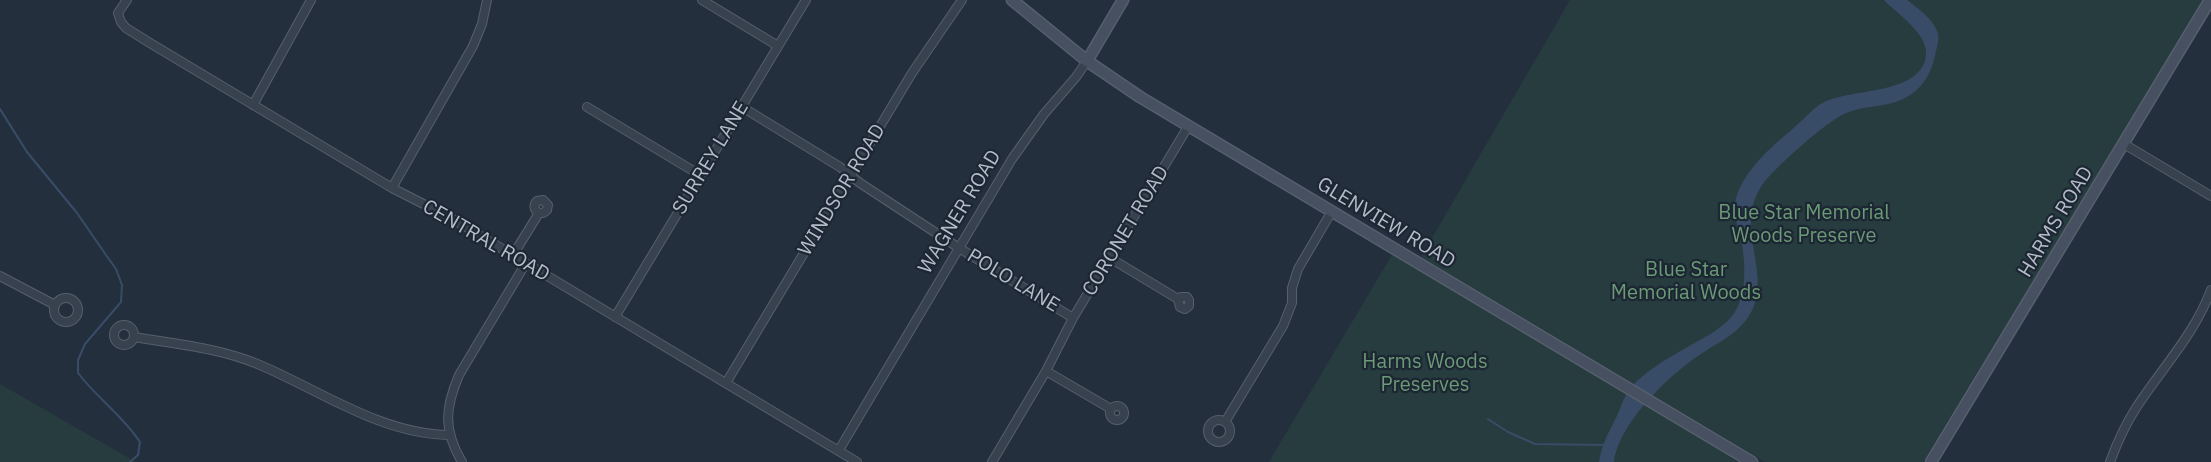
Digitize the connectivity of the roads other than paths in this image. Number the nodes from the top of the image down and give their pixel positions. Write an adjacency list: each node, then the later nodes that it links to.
1 (127, 0): 12 (street, CENTRAL ROAD)
2 (311, 0): 12 (street)
3 (487, 0): 19 (street)
4 (702, 0): 10 (street)
5 (806, 0): 10 (street, SURREY LANE)
6 (962, 0): 18 (street, WINDSOR ROAD)
7 (1012, 0): 11 (main road, GLENVIEW ROAD)
8 (1123, 0): 11 (main road, WAGNER ROAD)
9 (2210, 0): 16 (main road, HARMS ROAD)
10 (778, 46): 14 (street, SURREY LANE)
11 (1087, 61): 15 (main road, GLENVIEW ROAD); 23 (street, WAGNER ROAD)
12 (253, 105): 19 (street, CENTRAL ROAD)
13 (587, 107): 17 (street)
14 (742, 107): 17 (street, SURREY LANE); 18 (street, POLO LANE)
15 (1189, 125): 21 (main road, GLENVIEW ROAD); 25 (street, CORONET ROAD)
16 (2124, 144): 20 (street); 44 (main road, HARMS ROAD)
17 (700, 175): 31 (street, SURREY LANE)
18 (850, 175): 23 (street, POLO LANE); 35 (street, WINDSOR ROAD)
19 (392, 188): 24 (street, CENTRAL ROAD)
20 (2211, 196)
21 (1332, 211): 37 (street); 43 (main road, GLENVIEW ROAD)
22 (539, 213): 24 (street)
23 (959, 248): 32 (street, POLO LANE); 39 (street, WAGNER ROAD)
24 (513, 255): 26 (street, CENTRAL ROAD)
25 (1110, 258): 29 (street); 32 (street, CORONET ROAD)
26 (526, 263): 31 (street, CENTRAL ROAD); 38 (street)
27 (0, 276): 30 (street)
28 (2211, 290): 45 (street)
29 (1178, 300)
30 (55, 305)
31 (615, 317): 35 (street, CENTRAL ROAD)
32 (1073, 318): 34 (street, CORONET ROAD)
33 (134, 338): 38 (street)
34 (1046, 371): 36 (street); 42 (street, CORONET ROAD)
35 (726, 382): 39 (street, CENTRAL ROAD)
36 (1111, 409)
37 (1225, 422)
38 (449, 435): 40 (street)
39 (839, 450): 41 (street, CENTRAL ROAD)
40 (462, 462)
41 (857, 462)
42 (993, 462)
43 (1752, 462)
44 (1931, 462)
45 (2110, 462)

